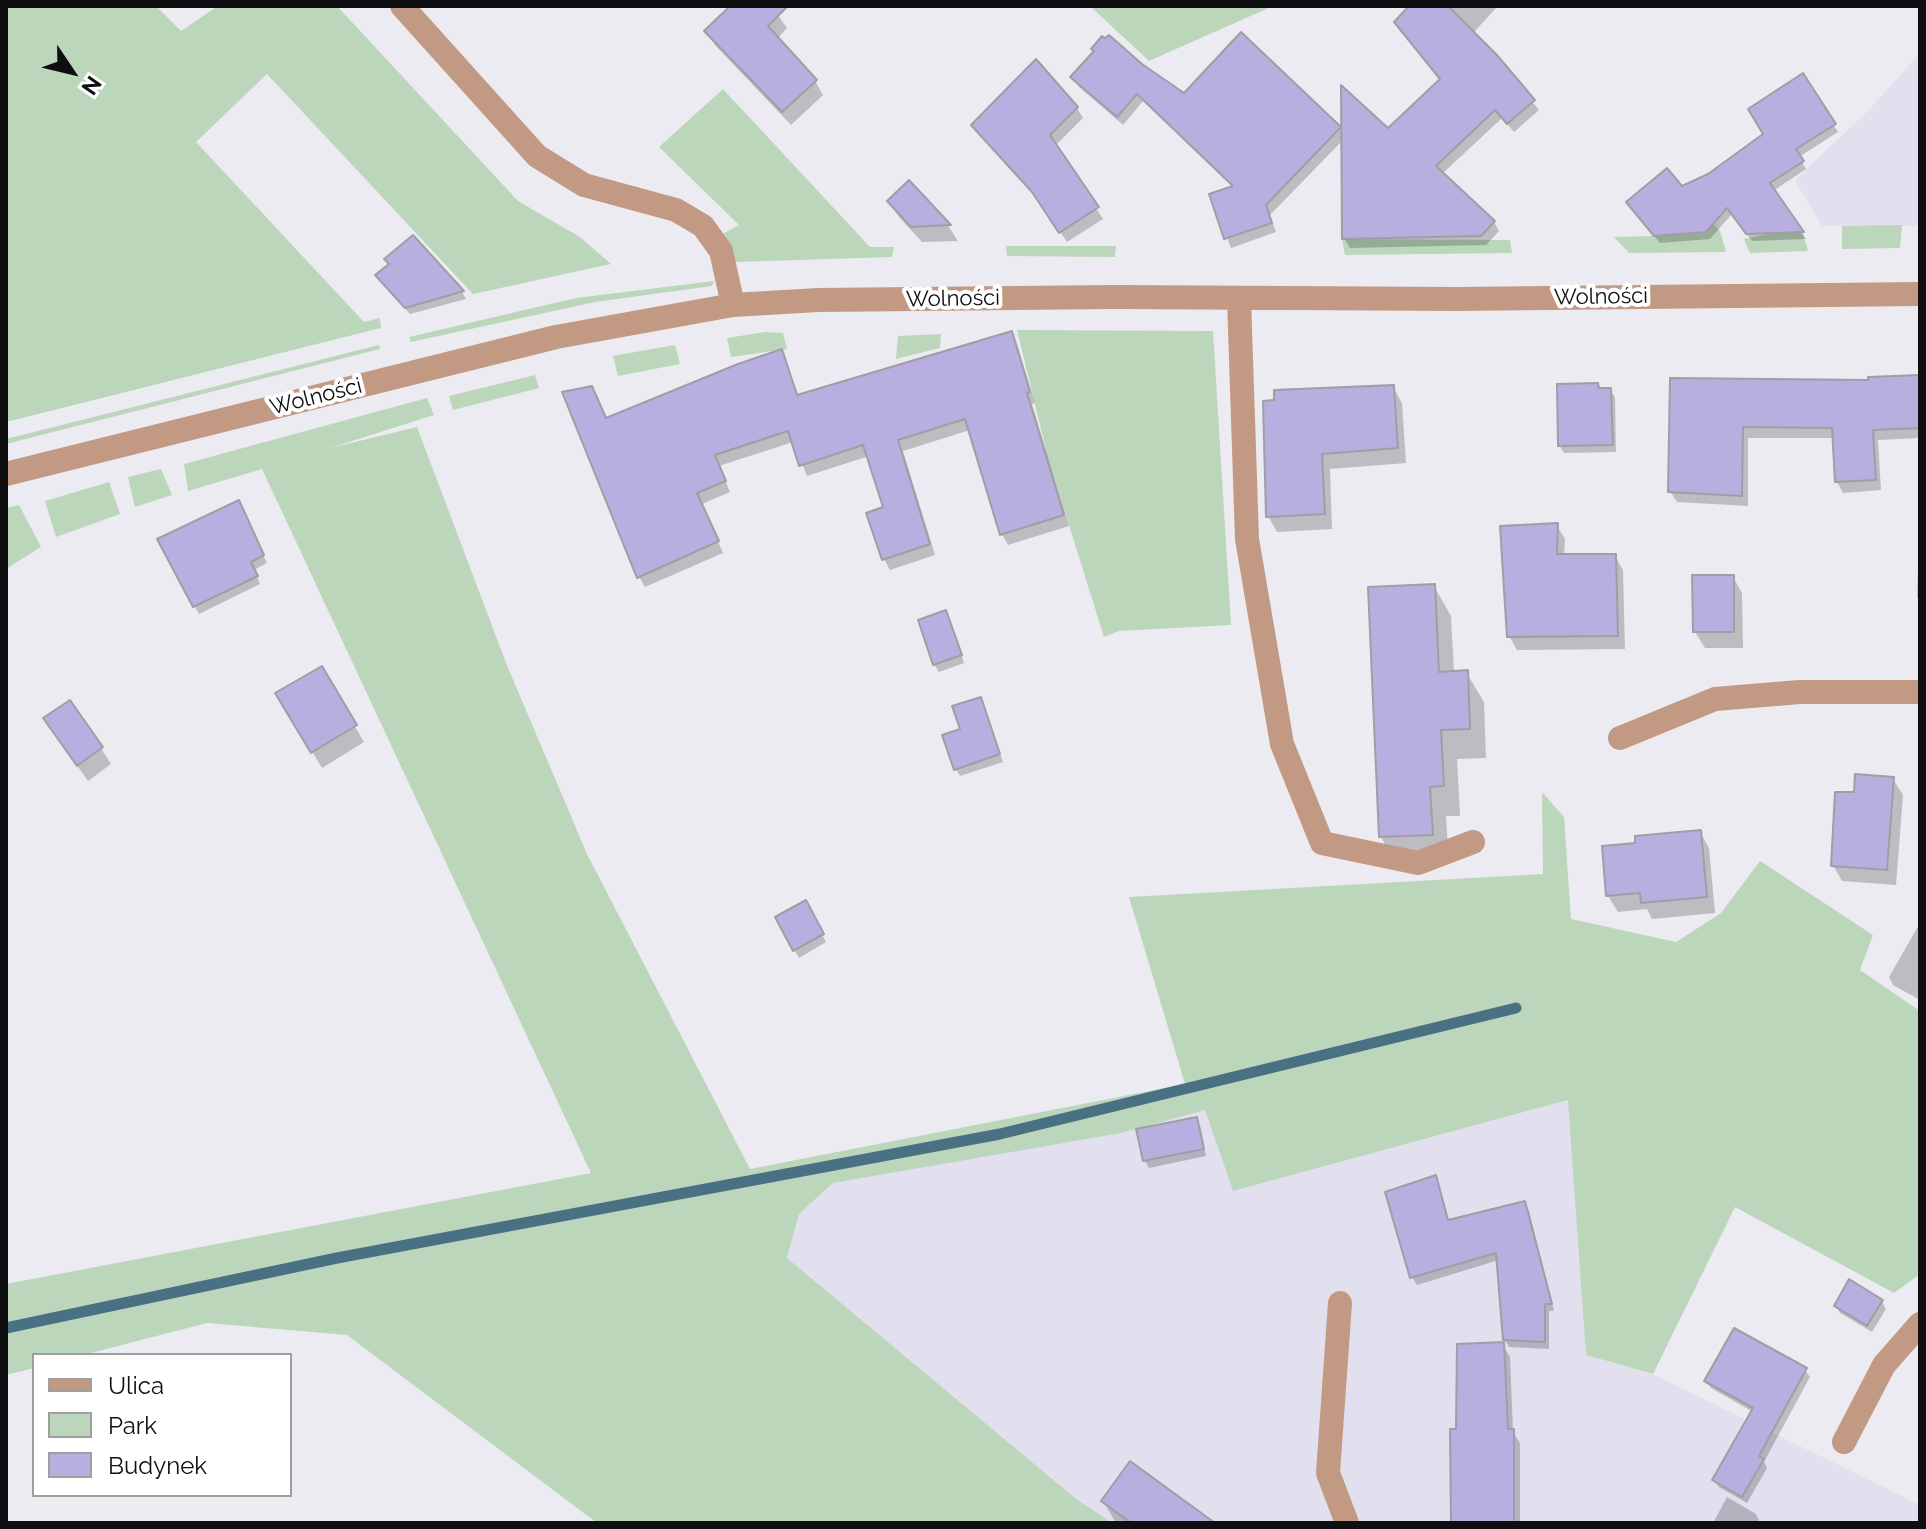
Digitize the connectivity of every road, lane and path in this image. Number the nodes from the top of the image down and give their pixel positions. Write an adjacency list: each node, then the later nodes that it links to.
1 (402, 6): 4 (street)
2 (1920, 294): 3 (street, Wolności)
3 (1239, 299): 4 (street, Wolności); 8 (street)
4 (733, 305): 5 (street, Wolności)
5 (6, 474)
6 (1920, 692): 7 (street)
7 (1620, 738)
8 (1473, 842)
9 (1340, 1303): 12 (street)
10 (1920, 1324): 11 (street)
11 (1844, 1442)
12 (1347, 1523)

